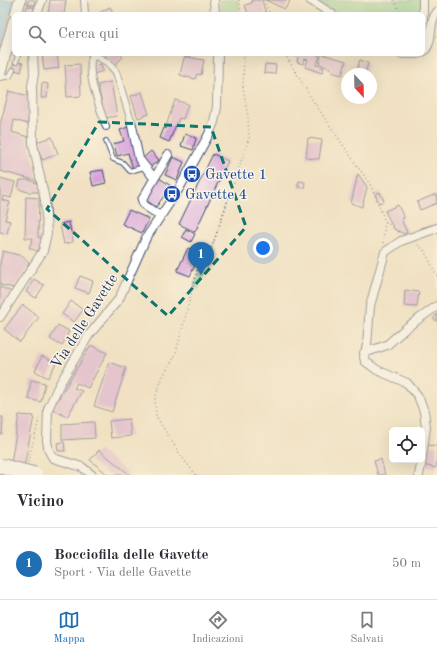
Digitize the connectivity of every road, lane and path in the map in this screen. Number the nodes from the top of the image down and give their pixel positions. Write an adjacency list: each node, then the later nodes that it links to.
1 (20, 0): 10 (main road)
2 (42, 0): 11 (street)
3 (84, 0): 12 (street)
4 (214, 0): 13 (street)
5 (239, 0): 14 (path)
6 (264, 0): 15 (path)
7 (310, 0): 16 (street)
8 (394, 0): 17 (path)
9 (423, 0): 18 (street)
10 (17, 12)
11 (38, 12)
12 (84, 12)
13 (215, 12)
14 (241, 12)
15 (269, 12)
16 (329, 12)
17 (400, 12)
18 (423, 12)
19 (436, 14): 21 (street)
20 (11, 48): 31 (main road)
21 (425, 50)
22 (18, 56): 29 (lane)
23 (33, 56): 47 (street)
24 (92, 56): 34 (street)
25 (96, 56): 33 (street)
26 (218, 56): 39 (street, Via delle Gavette)
27 (244, 56): 54 (path)
28 (286, 56): 40 (path)
29 (16, 62)
30 (14, 70): 32 (lane)
31 (0, 72)
32 (0, 78)
33 (131, 121): 37 (street)
34 (106, 126)
35 (106, 141): 37 (lane)
36 (168, 156): 38 (street)
37 (144, 167): 38 (street)
38 (154, 178): 39 (street)
39 (160, 216): 53 (street, Via delle Gavette)
40 (385, 221): 42 (path); 44 (path)
41 (437, 228): 42 (street)
42 (409, 238): 44 (street)
43 (416, 244): 45 (path)
44 (383, 255): 48 (street)
45 (437, 276)
46 (437, 306): 48 (street)
47 (0, 317)
48 (364, 353): 49 (street)
49 (425, 434)
50 (421, 463): 55 (street)
51 (0, 466): 52 (highway, bridge)
52 (35, 475)
53 (92, 475)
54 (196, 475)
55 (419, 475)

